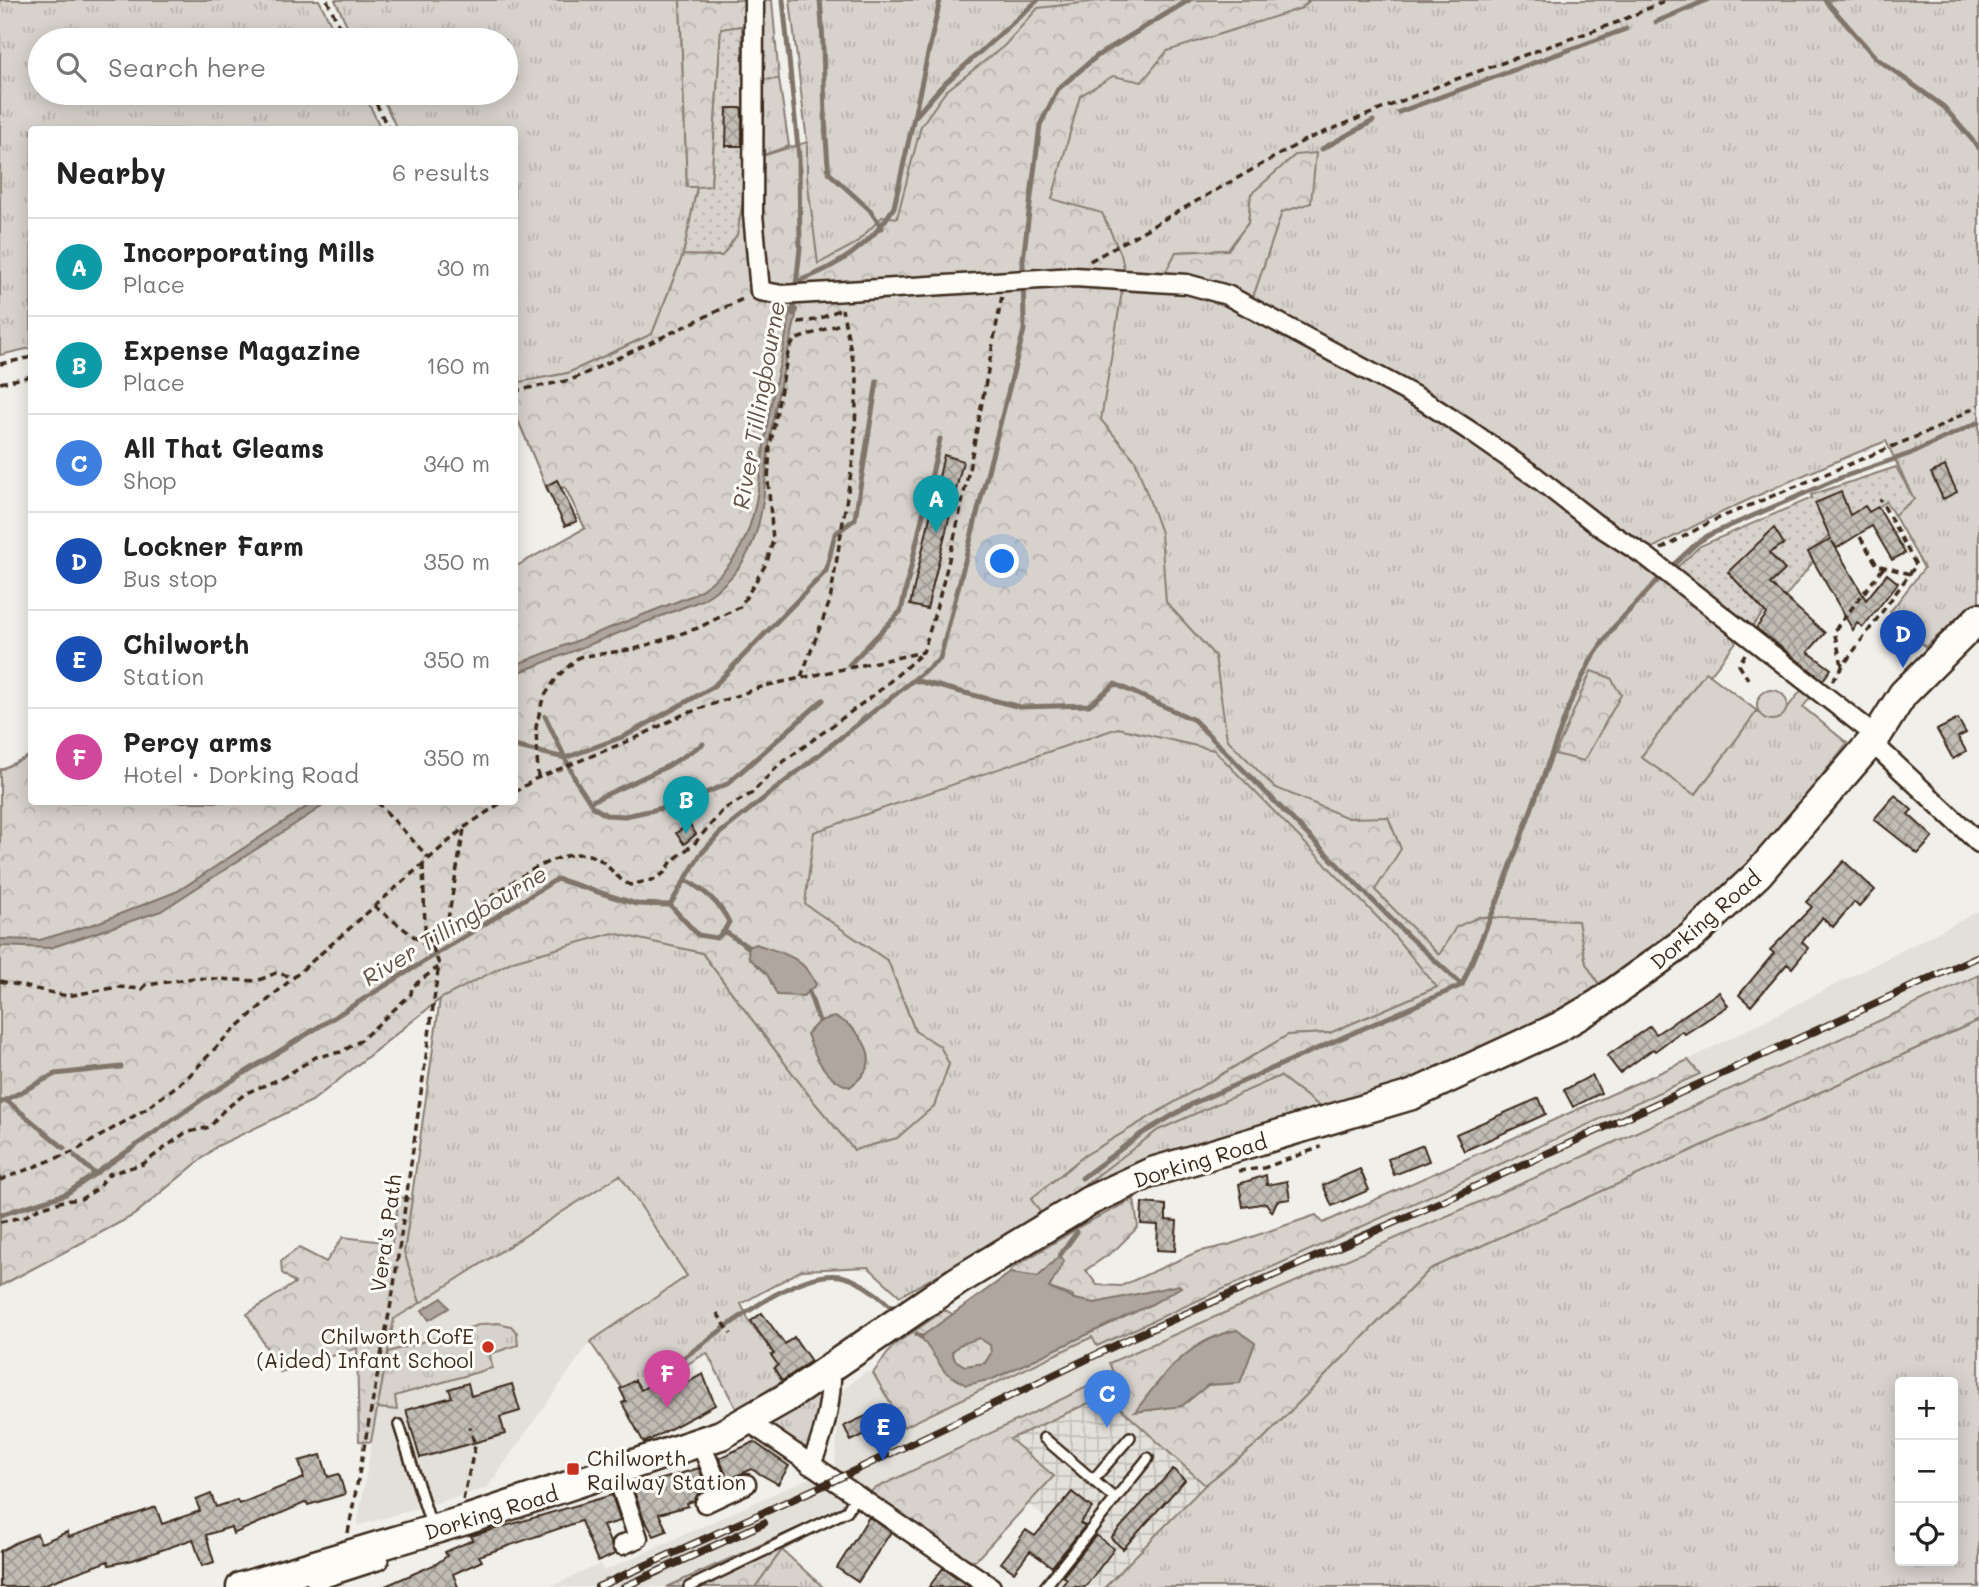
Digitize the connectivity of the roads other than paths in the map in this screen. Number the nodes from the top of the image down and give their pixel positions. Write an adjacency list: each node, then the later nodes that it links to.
1 (754, 0): 3 (street)
2 (1979, 618): 3 (main road, Dorking Road)
3 (1878, 741): 4 (street); 5 (main road, Dorking Road)
4 (1979, 843)
5 (824, 1371): 6 (main road, Dorking Road); 12 (street)
6 (749, 1422): 10 (main road, Dorking Road); 12 (street)
7 (399, 1424): 21 (lane)
8 (1130, 1437): 14 (lane)
9 (1045, 1438): 14 (lane)
10 (701, 1444): 13 (main road, Dorking Road); 16 (street)
11 (1148, 1458): 18 (lane)
12 (810, 1465): 17 (street)
13 (616, 1472): 20 (main road, Dorking Road); 22 (street)
14 (1093, 1480): 18 (lane)
15 (746, 1484): 16 (street)
16 (722, 1495): 19 (street)
17 (855, 1497): 25 (lane); 26 (street)
18 (1115, 1499): 27 (lane)
19 (705, 1503)
20 (474, 1524): 21 (main road, Dorking Road); 23 (street)
21 (432, 1530): 23 (main road, Dorking Road)
22 (636, 1539)
23 (405, 1545): 24 (main road, Dorking Road)
24 (241, 1587)
25 (689, 1587)
26 (991, 1587)
27 (1045, 1587)

